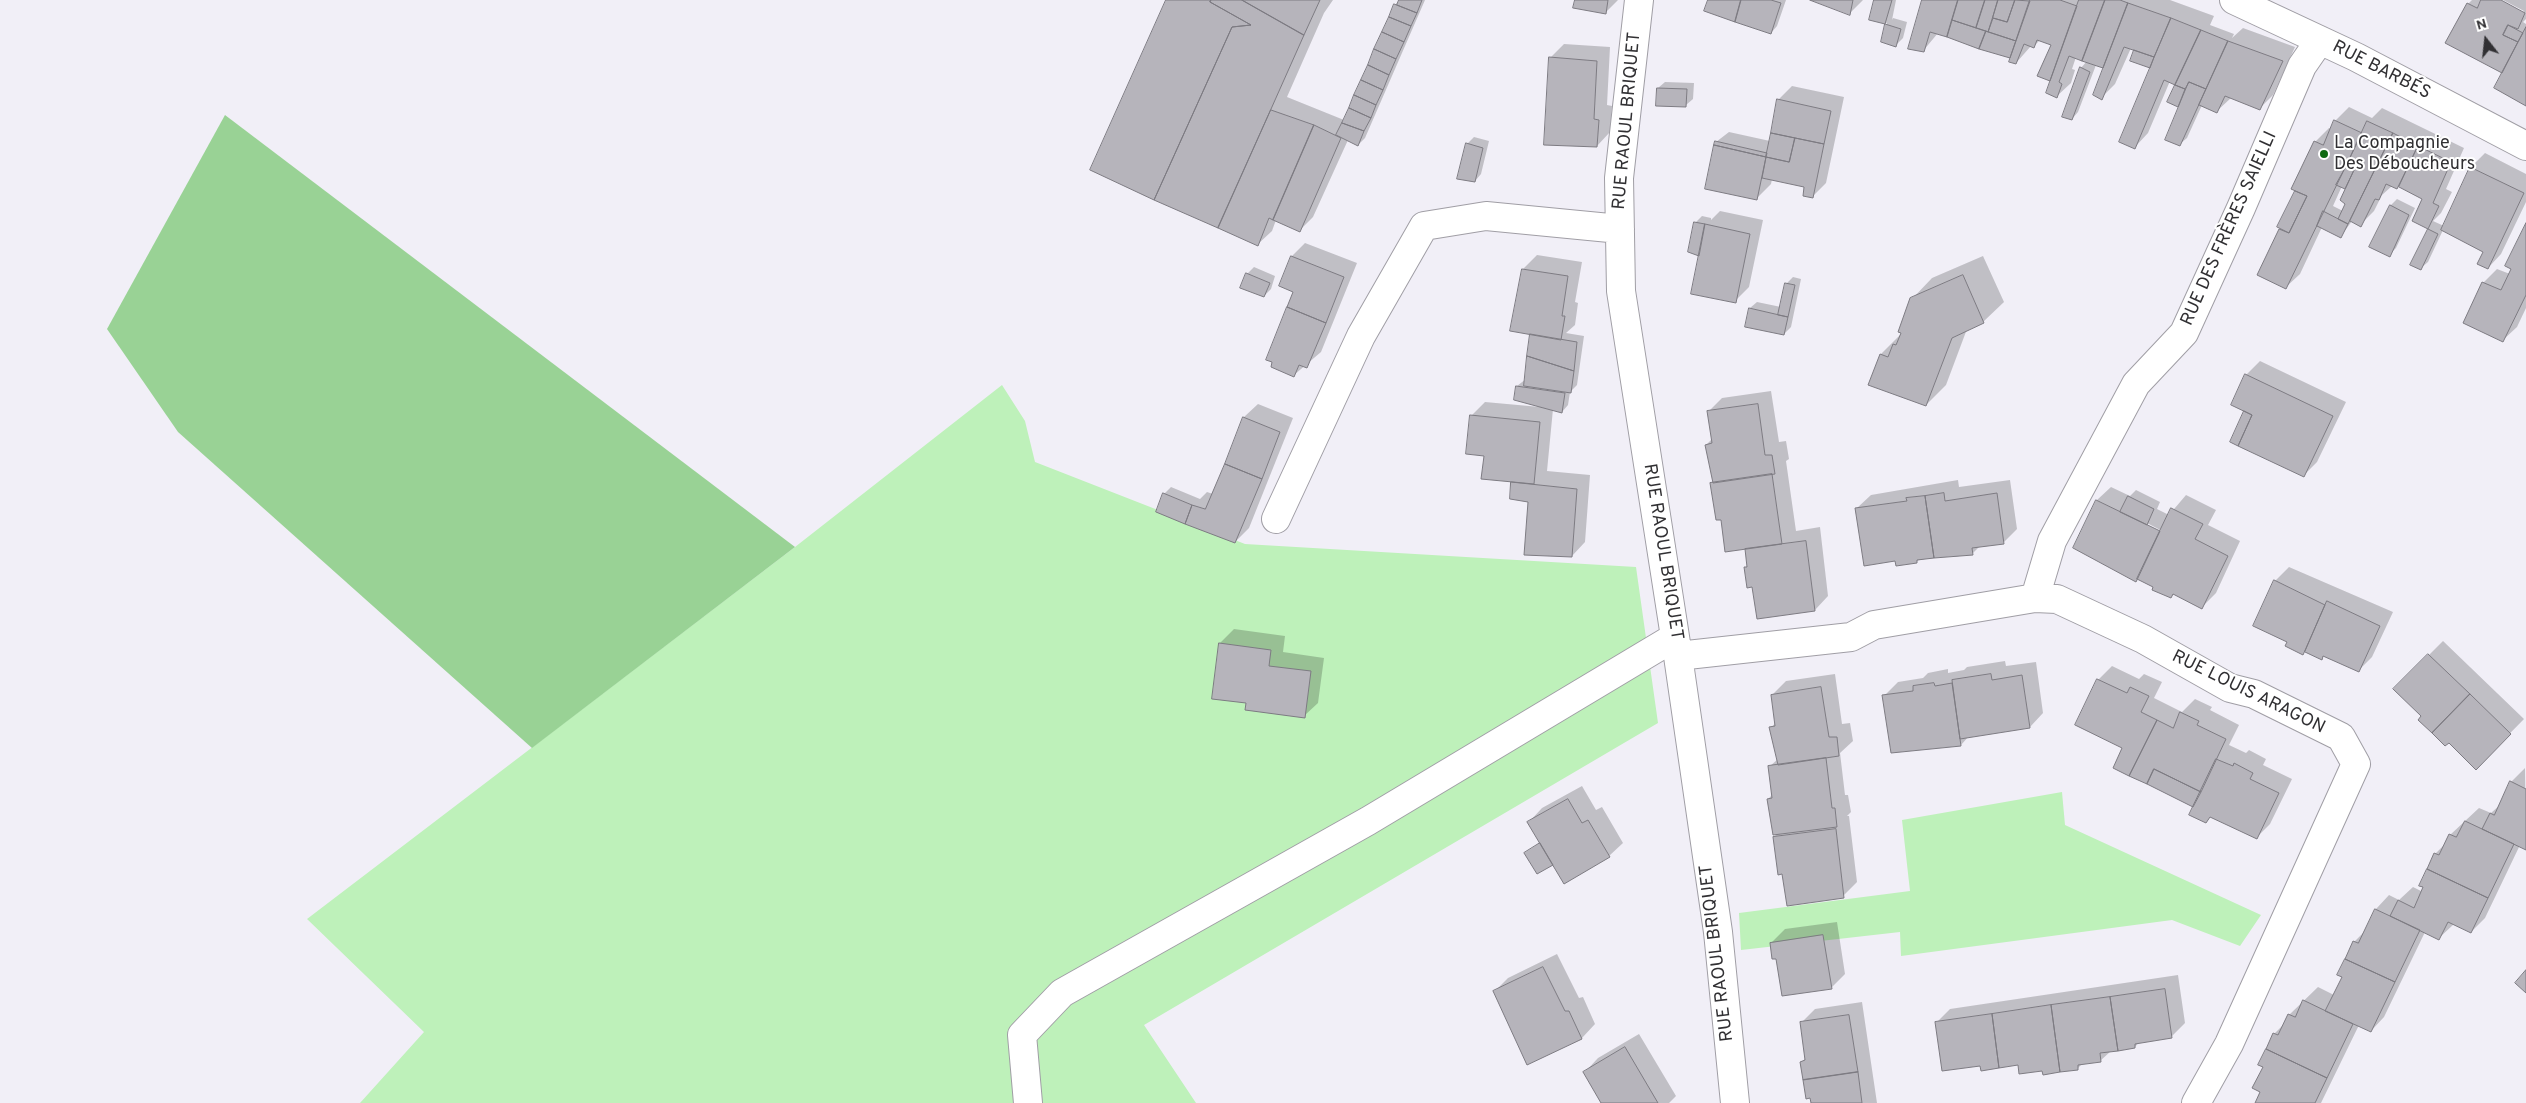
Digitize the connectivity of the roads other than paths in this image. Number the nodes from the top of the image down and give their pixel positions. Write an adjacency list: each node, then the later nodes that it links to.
1 (1639, 0): 5 (street, RUE RAOUL BRIQUET)
2 (2234, 0): 3 (street, RUE BARBÉS)
3 (2320, 40): 4 (street, RUE BARBÉS); 7 (street, RUE DES FRÈRES SAIELLI)
4 (2526, 146)
5 (1620, 229): 6 (street); 8 (street, RUE RAOUL BRIQUET)
6 (1276, 519)
7 (2035, 598): 8 (street, RUE LOUIS ARAGON); 11 (street, RUE LOUIS ARAGON)
8 (1677, 646): 9 (street); 10 (street, RUE RAOUL BRIQUET)
9 (1028, 1103)
10 (1735, 1103)
11 (2196, 1103)

